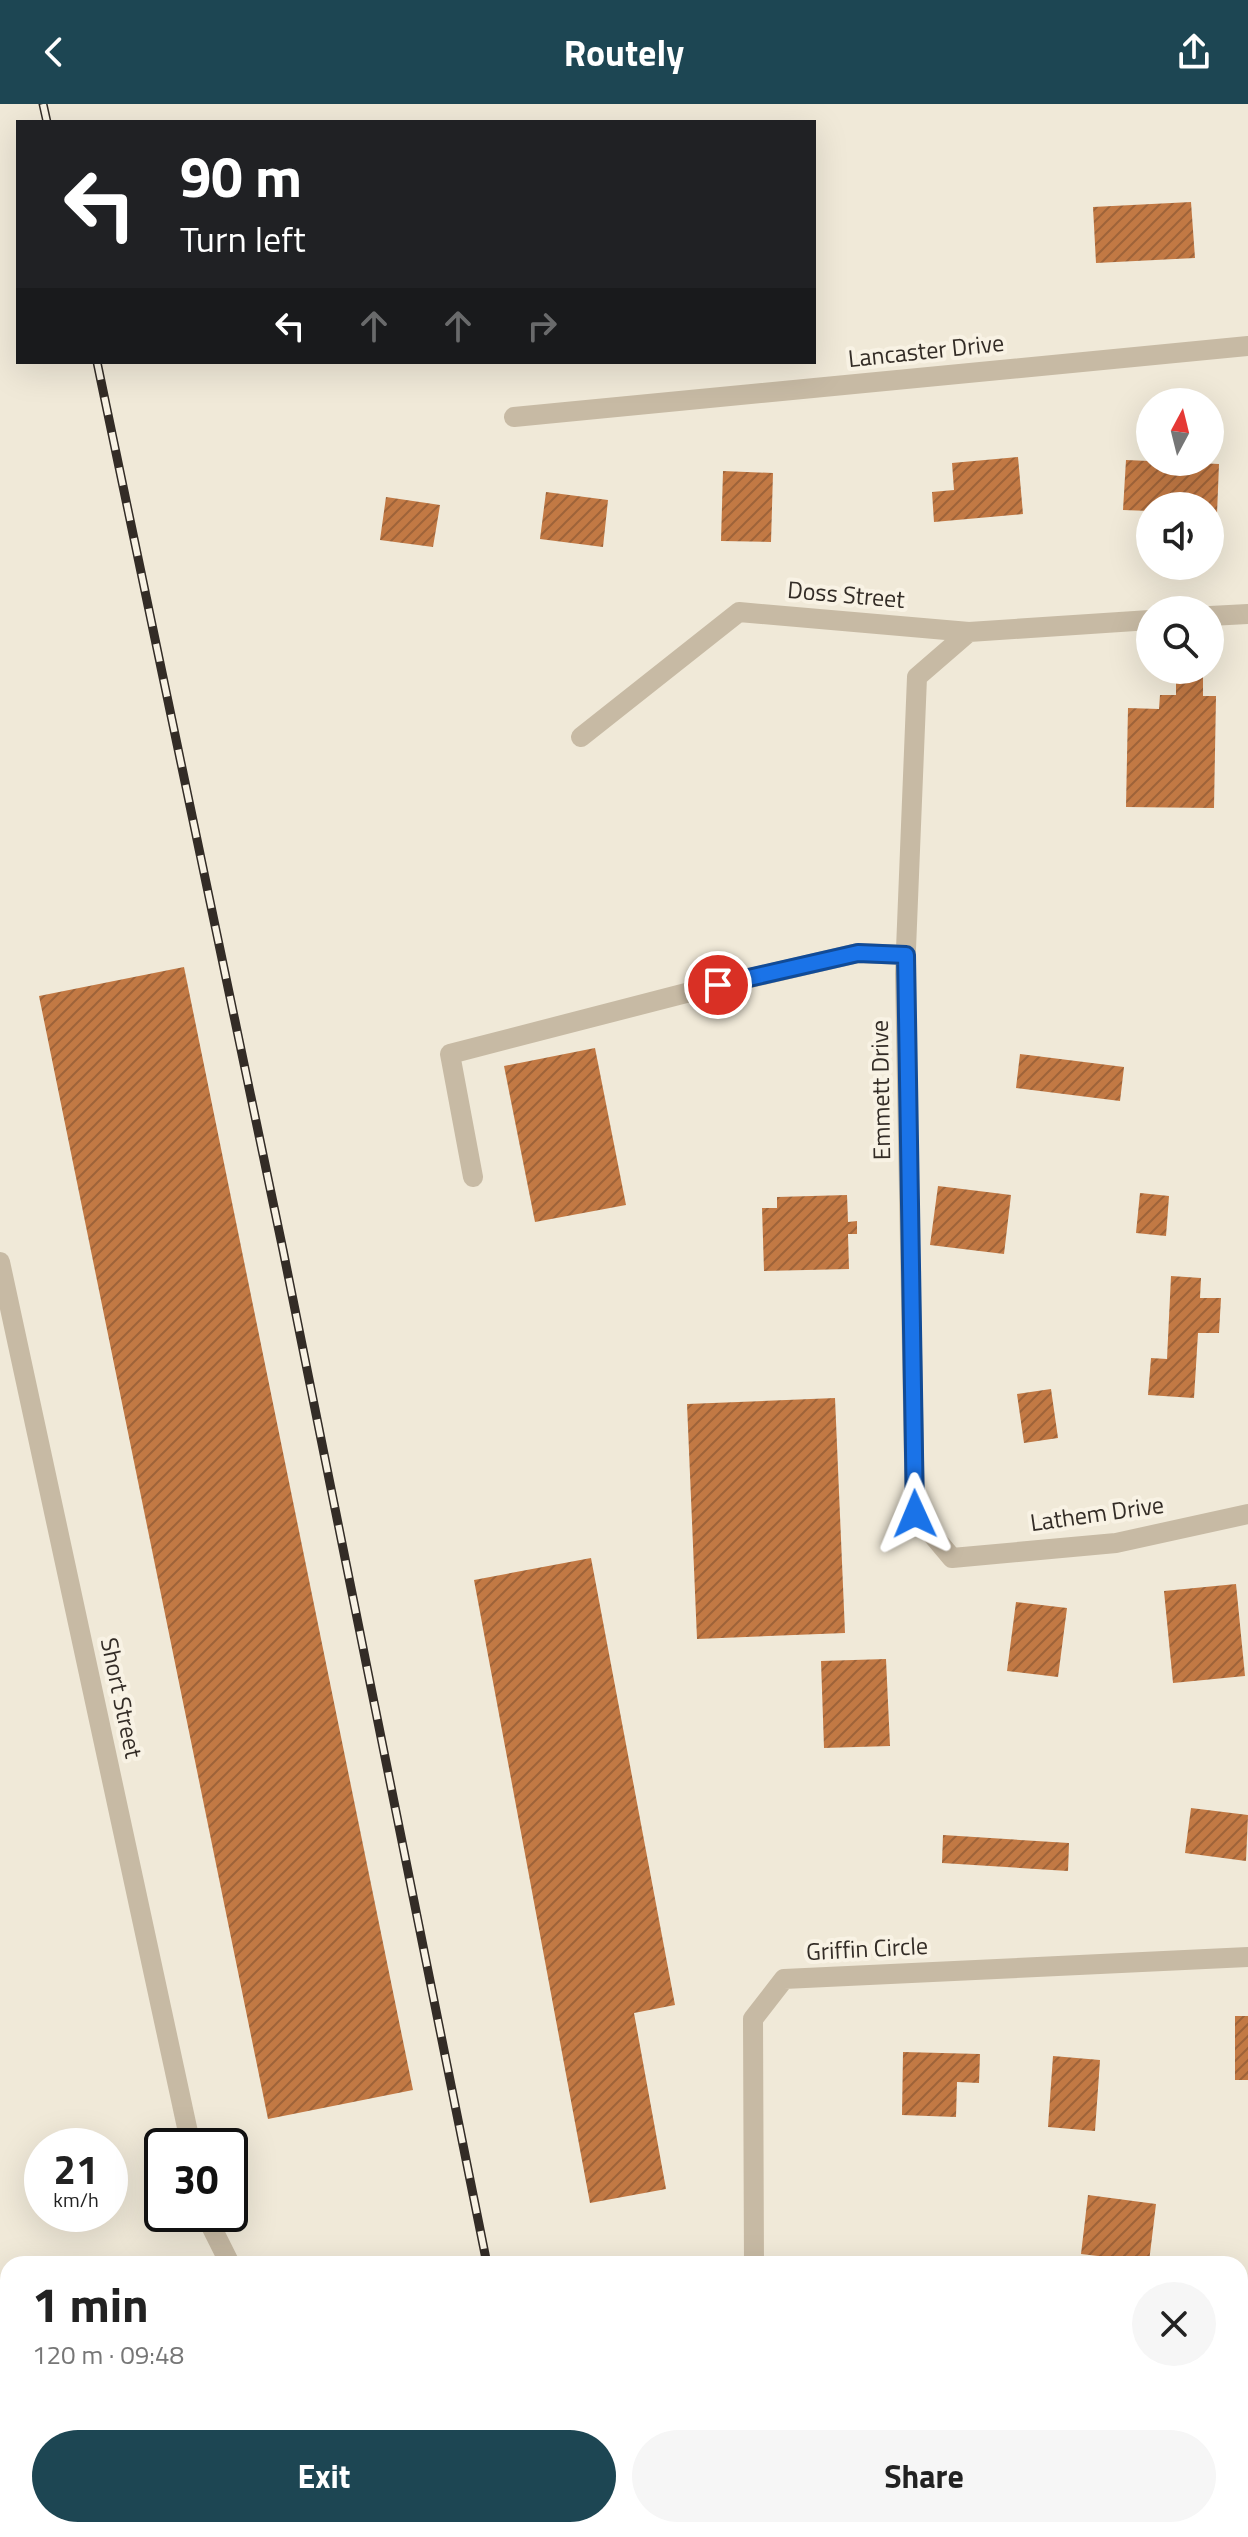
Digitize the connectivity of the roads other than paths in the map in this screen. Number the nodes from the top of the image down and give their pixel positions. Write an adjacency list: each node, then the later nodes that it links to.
1 (1248, 346): 2 (street, Lancaster Drive)
2 (514, 417)
3 (1248, 614): 4 (street)
4 (1224, 615)
5 (1136, 621): 6 (street, Doss Street)
6 (969, 632): 7 (street, Doss Street); 8 (street, Emmett Drive)
7 (581, 737)
8 (906, 955): 9 (street); 12 (street, Emmett Drive)
9 (473, 1177)
10 (0, 1262): 14 (street, Short Street)
11 (1248, 1514): 12 (street, Lathem Drive)
12 (952, 1558)
13 (1248, 1957): 17 (street, Griffin Circle)
14 (187, 2128)
15 (214, 2232): 16 (street)
16 (226, 2256)
17 (754, 2256)

